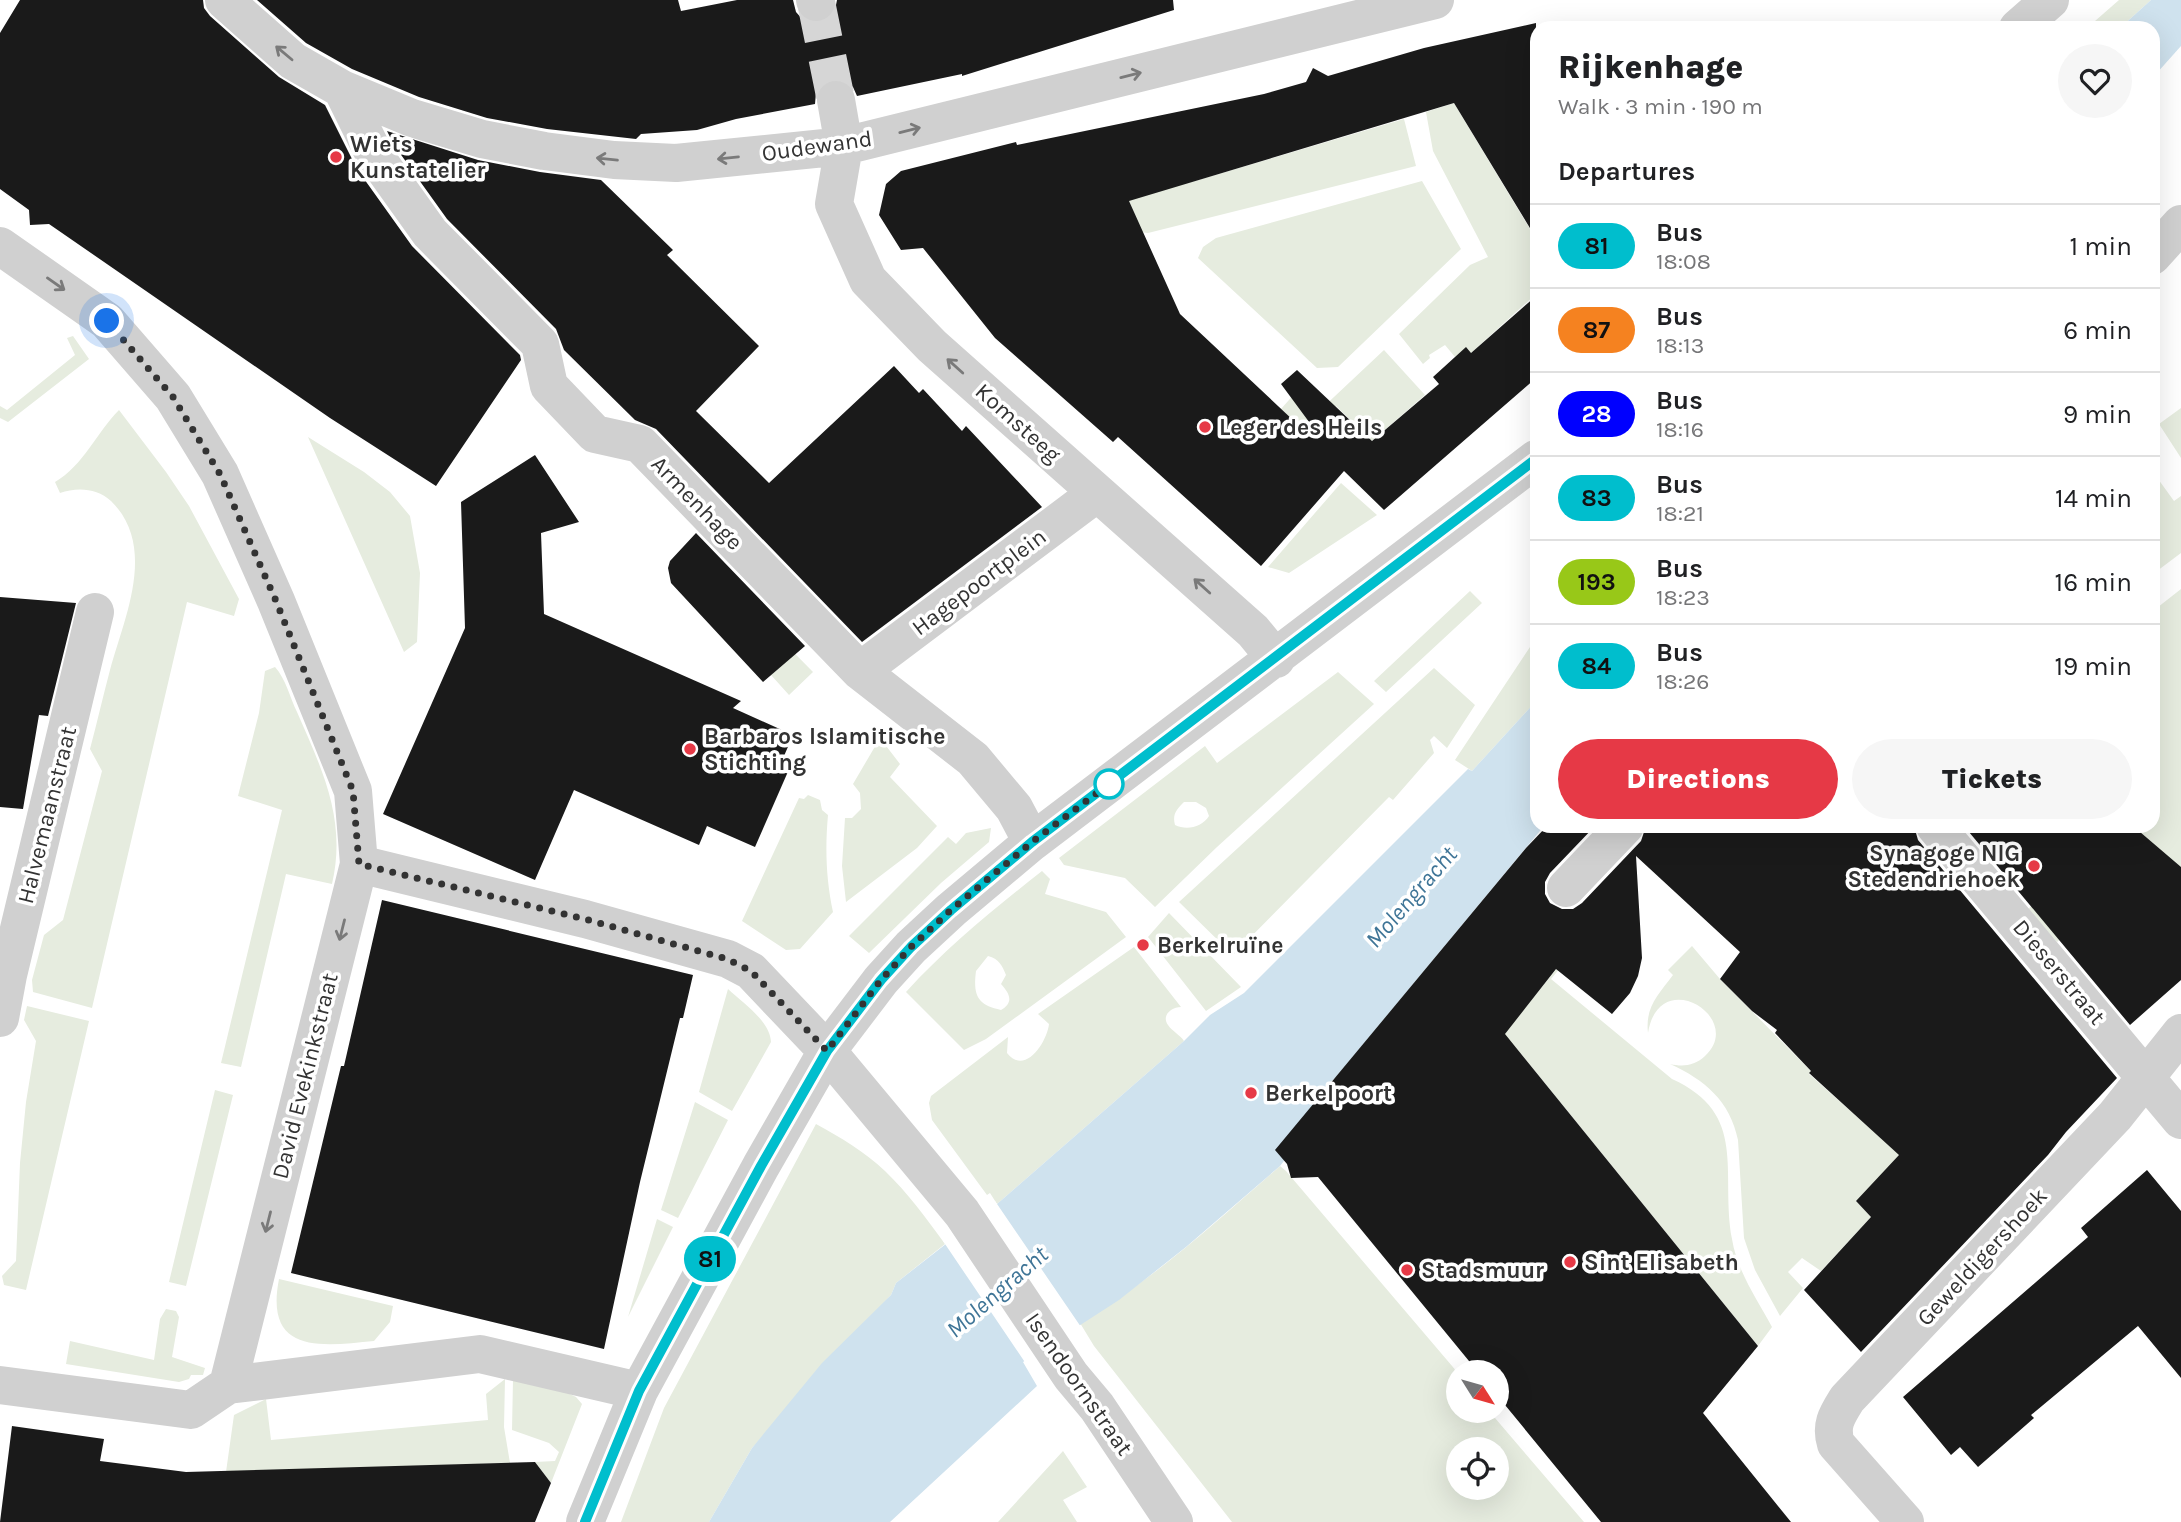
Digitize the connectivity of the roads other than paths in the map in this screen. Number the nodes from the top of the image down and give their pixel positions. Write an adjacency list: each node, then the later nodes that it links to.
1 (224, 0): 6 (street, Oudewand, one-way to 1)
2 (1435, 0): 4 (street, Oudewand)
3 (2050, 0): 5 (street)
4 (1333, 12): 8 (street, Oudewand, one-way to 4)
5 (2026, 21)
6 (342, 89): 8 (street, Oudewand, one-way to 6); 16 (street, Armenhage)
7 (836, 100): 8 (street, Komsteeg)
8 (844, 146): 13 (street, Komsteeg, one-way to 8)
9 (2181, 224): 11 (street)
10 (0, 246): 20 (street, David Evekinkstraat, one-way to 20)
11 (2160, 247)
12 (1530, 464): 15 (street)
13 (1097, 493): 15 (street, Komsteeg, one-way to 13); 16 (street, Hagepoortplein)
14 (95, 612): 22 (street, Halvemaanstraat)
15 (1276, 659): 19 (street)
16 (860, 671): 19 (street, Armenhage)
17 (1618, 833): 21 (street)
18 (1941, 833): 25 (street, Dieserstraat)
19 (1032, 842): 24 (street)
20 (359, 864): 24 (street); 28 (street, David Evekinkstraat, one-way to 28)
21 (1566, 888)
22 (0, 1018)
23 (2181, 1033): 25 (street, Geweldigershoek)
24 (827, 1051): 29 (street); 31 (street, Isendoornstraat)
25 (2146, 1076): 26 (street, Dieserstraat); 32 (street, Geweldigershoek)
26 (2181, 1119)
27 (0, 1385): 28 (street)
28 (228, 1385): 29 (street)
29 (639, 1391): 30 (street)
30 (585, 1522)
31 (1174, 1522)
32 (1905, 1522)

